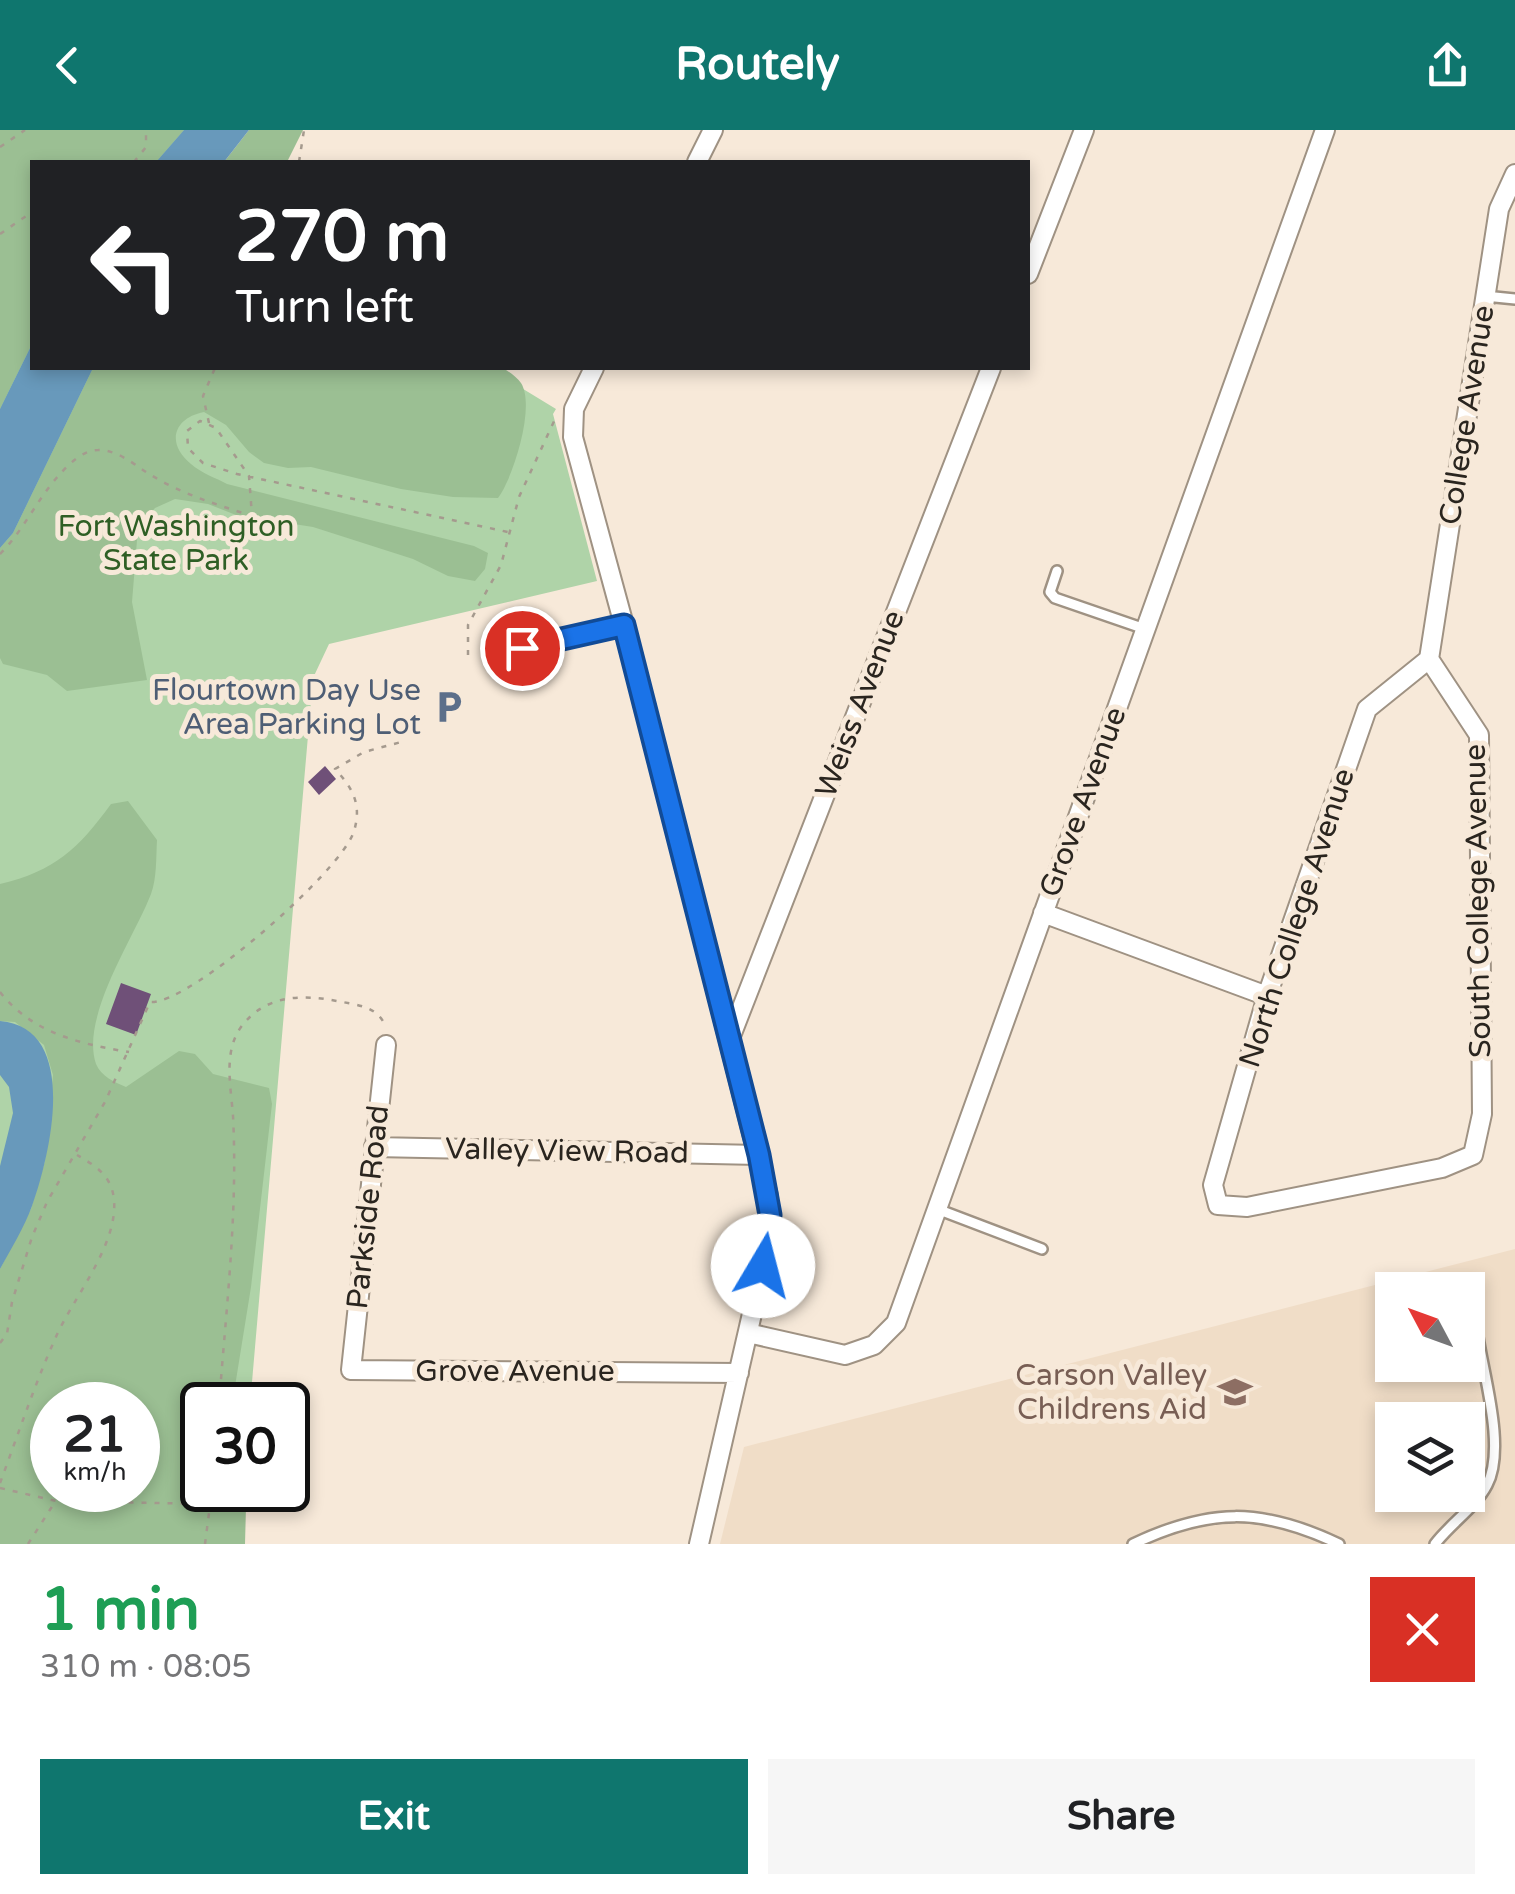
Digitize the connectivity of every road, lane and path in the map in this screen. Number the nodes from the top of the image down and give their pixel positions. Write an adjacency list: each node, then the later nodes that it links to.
1 (25, 130): 7 (path)
2 (146, 130): 8 (path)
3 (304, 130): 9 (path)
4 (713, 130): 10 (street)
5 (1084, 130): 14 (street)
6 (1325, 130): 27 (street, Grove Avenue)
7 (0, 147)
8 (136, 160)
9 (299, 160)
10 (698, 160)
11 (1515, 174): 15 (street, College Avenue)
12 (30, 213): 13 (path)
13 (0, 234)
14 (1030, 269)
15 (1485, 296): 16 (lane); 30 (street, College Avenue)
16 (1515, 299)
17 (213, 370): 21 (path)
18 (593, 370): 26 (street)
19 (990, 370): 37 (street, Weiss Avenue)
20 (558, 411): 23 (path)
21 (209, 423): 22 (path); 22 (path)
22 (249, 476): 23 (path); 24 (path)
23 (508, 532): 28 (path)
24 (0, 554)
25 (1057, 570): 27 (lane)
26 (624, 625): 29 (lane); 37 (street)
27 (1145, 629): 34 (street, Grove Avenue)
28 (468, 656)
29 (502, 656)
30 (1429, 659): 36 (street, North College Avenue); 43 (street, South College Avenue)
31 (405, 741): 32 (path)
32 (335, 769): 33 (path); 39 (path)
33 (330, 773)
34 (1043, 913): 36 (street); 44 (street, Grove Avenue)
35 (0, 992): 39 (path)
36 (1267, 996): 43 (street, North College Avenue)
37 (729, 1041): 42 (street)
38 (386, 1044): 40 (street, Parkside Road); 51 (path)
39 (130, 1052): 41 (path)
40 (374, 1147): 42 (street, Valley View Road); 48 (street, Parkside Road)
41 (76, 1154): 47 (path); 52 (path)
42 (759, 1155): 46 (street)
43 (1218, 1205)
44 (937, 1208): 45 (lane); 46 (street, Grove Avenue)
45 (1042, 1249)
46 (748, 1333): 49 (street)
47 (0, 1343)
48 (351, 1370): 49 (street, Grove Avenue)
49 (738, 1373): 58 (street)
50 (1485, 1381): 61 (lane)
51 (220, 1382)
52 (0, 1485): 53 (path)
53 (30, 1494)
54 (49, 1512): 56 (path)
55 (209, 1512): 57 (path)
56 (28, 1544)
57 (205, 1544)
58 (699, 1544)
59 (1133, 1544): 60 (lane)
60 (1338, 1544)
61 (1435, 1544)

